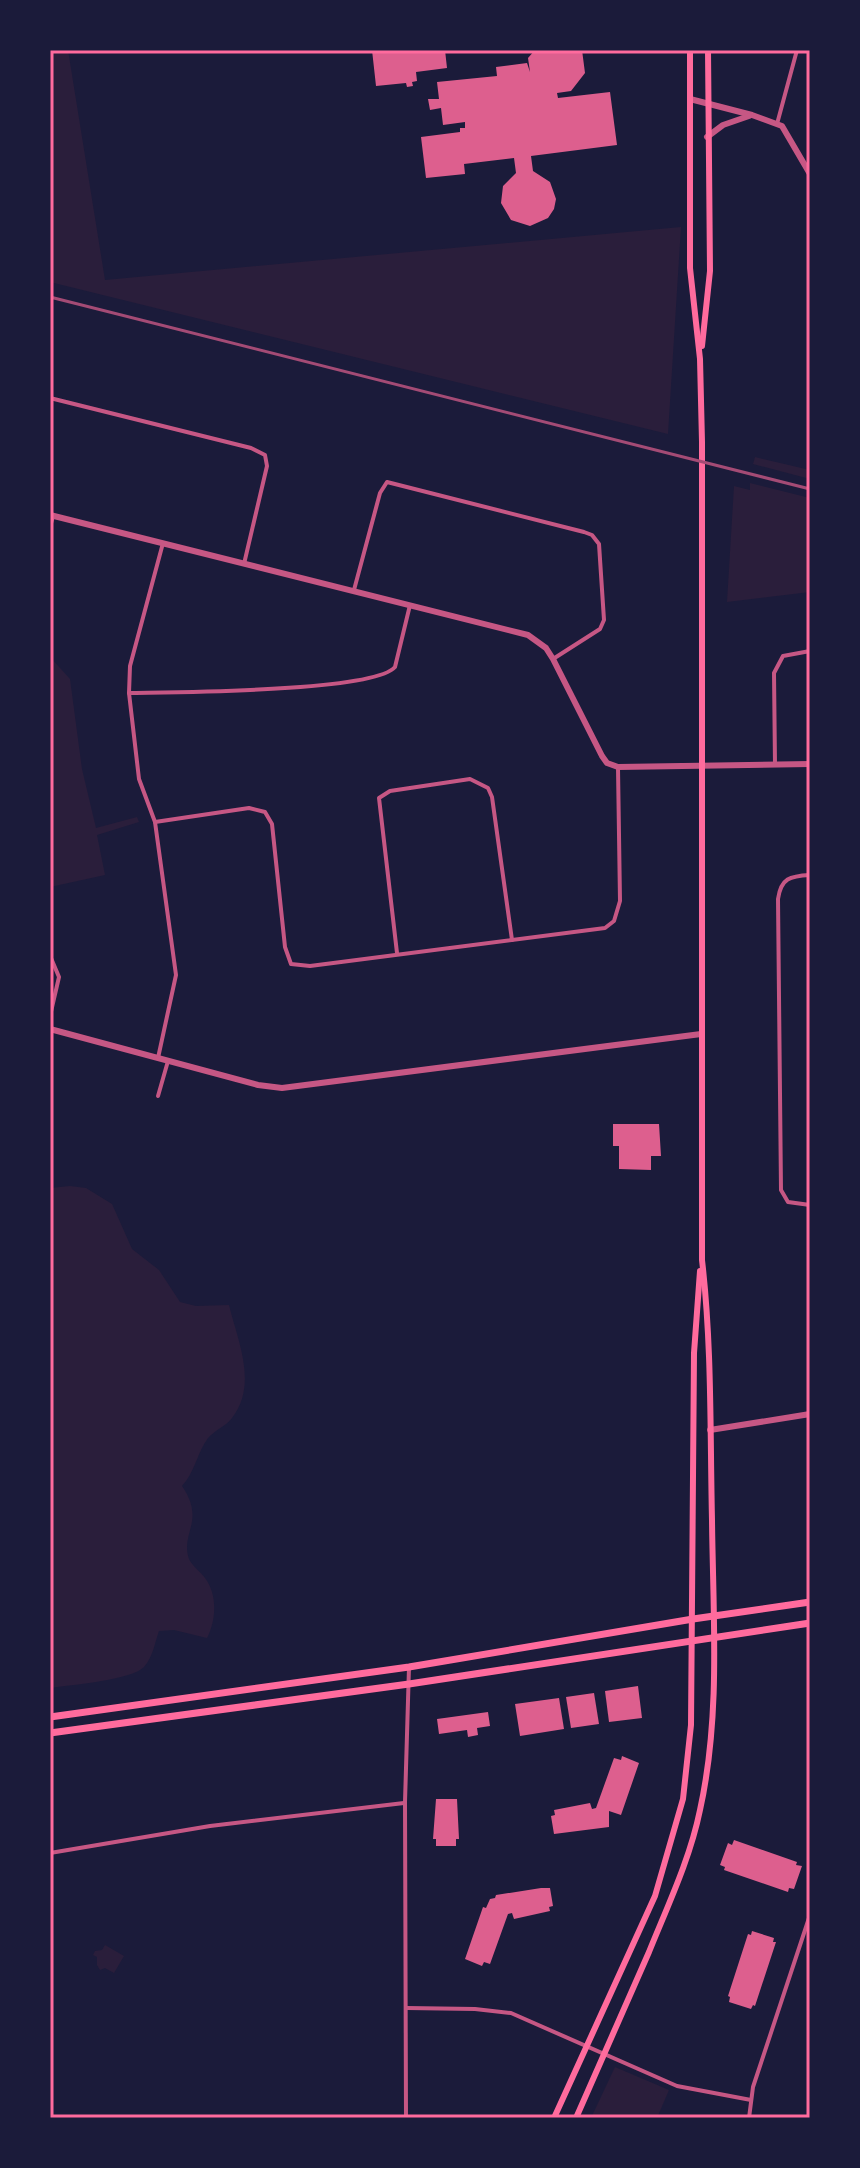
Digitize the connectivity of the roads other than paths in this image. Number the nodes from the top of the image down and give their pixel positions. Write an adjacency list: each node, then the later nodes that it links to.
1 (690, 50): 4 (main road)
2 (708, 50): 5 (main road)
3 (797, 50): 7 (street)
4 (690, 99): 5 (street); 10 (main road)
5 (708, 105): 6 (street); 8 (main road)
6 (752, 115): 7 (street); 8 (street)
7 (777, 124): 9 (street)
8 (707, 137): 10 (main road)
9 (810, 174)
10 (700, 359): 23 (main road)
11 (50, 398): 15 (street)
12 (51, 515): 13 (street); 14 (street)
13 (50, 527)
14 (163, 543): 15 (street); 20 (street)
15 (244, 564): 16 (street)
16 (354, 590): 17 (street); 19 (street)
17 (410, 605): 19 (street); 20 (street)
18 (810, 651): 21 (street)
19 (553, 659): 24 (street)
20 (129, 693): 25 (street)
21 (775, 764): 22 (street); 23 (street)
22 (810, 764)
23 (701, 765): 24 (street); 32 (main road)
24 (618, 767): 27 (street)
25 (155, 822): 28 (street); 33 (street)
26 (810, 875): 36 (street)
27 (512, 940): 28 (street); 28 (street)
28 (397, 954)
29 (51, 958): 30 (street)
30 (50, 1016)
31 (50, 1029): 33 (street)
32 (701, 1034): 34 (street); 37 (main road)
33 (158, 1058): 34 (street)
34 (168, 1061): 35 (street)
35 (158, 1096)
36 (810, 1205)
37 (702, 1260): 39 (main road); 42 (main road)
38 (810, 1414): 39 (street)
39 (710, 1430): 41 (main road)
40 (810, 1602): 41 (main road)
41 (713, 1616): 42 (main road); 44 (main road)
42 (693, 1619): 45 (main road); 46 (main road)
43 (810, 1623): 44 (main road)
44 (714, 1638): 45 (main road); 55 (main road)
45 (693, 1641): 47 (main road); 54 (main road)
46 (409, 1667): 47 (street); 48 (main road)
47 (409, 1684): 49 (main road); 50 (street)
48 (50, 1717)
49 (50, 1733)
50 (405, 1802): 51 (street); 53 (street)
51 (50, 1853)
52 (810, 1915): 56 (street)
53 (407, 2008): 54 (street); 57 (street)
54 (586, 2046): 55 (street); 58 (main road)
55 (604, 2054): 56 (street); 59 (main road)
56 (751, 2100): 60 (street)
57 (406, 2118)
58 (554, 2118)
59 (576, 2118)
60 (749, 2118)

